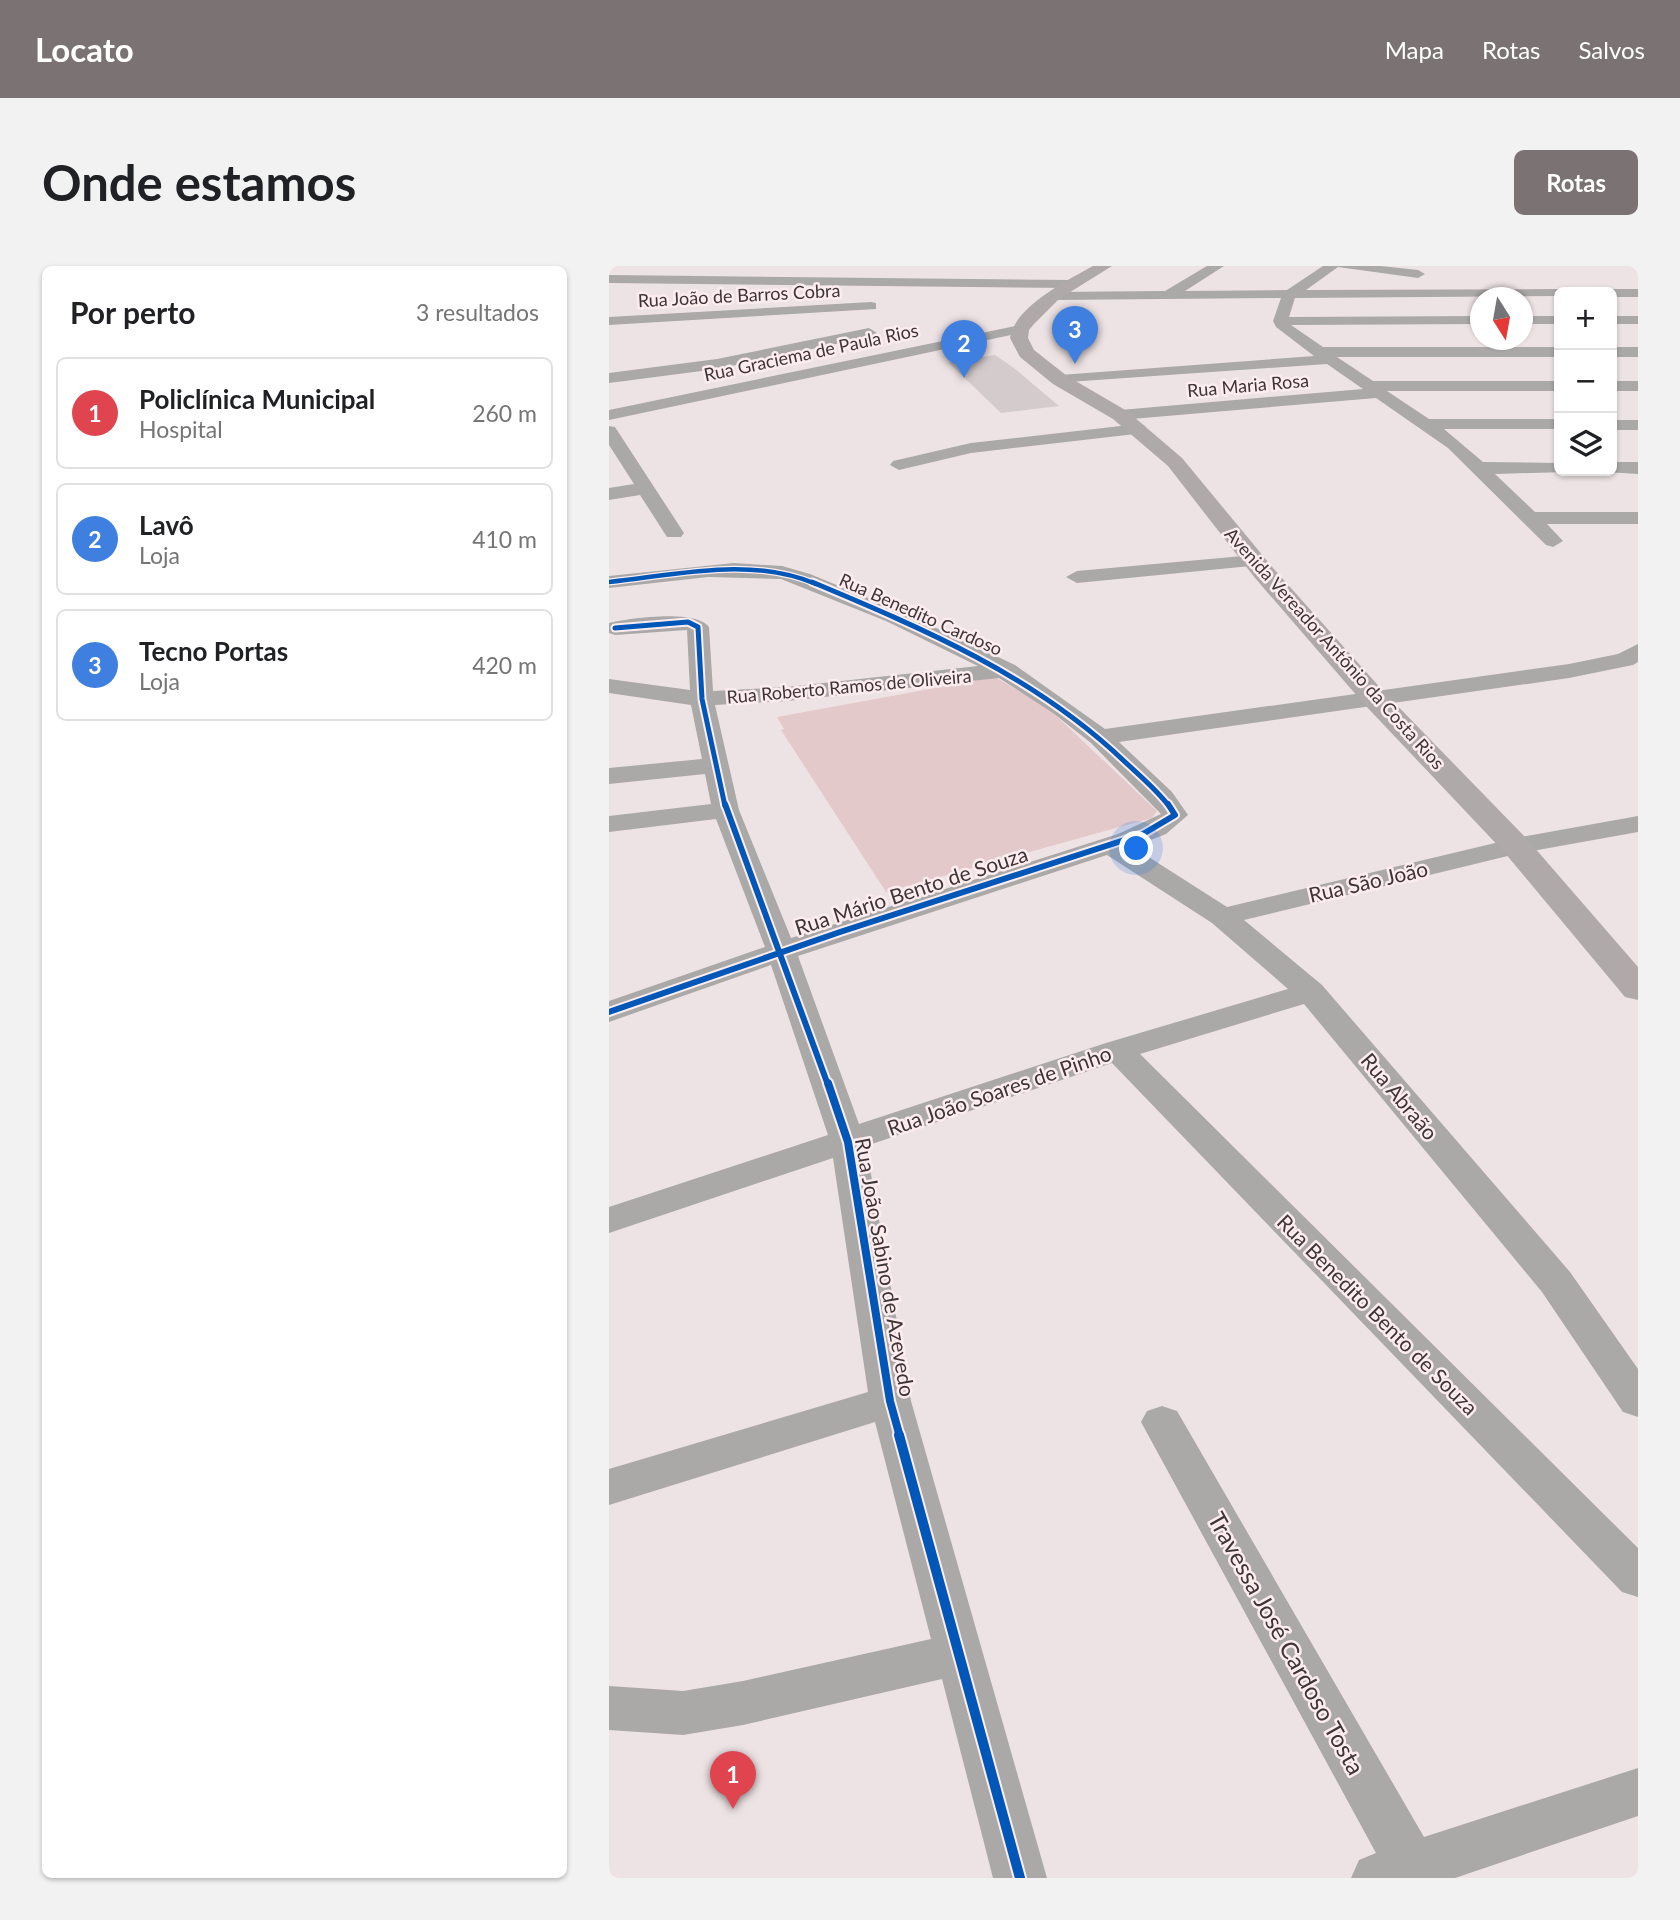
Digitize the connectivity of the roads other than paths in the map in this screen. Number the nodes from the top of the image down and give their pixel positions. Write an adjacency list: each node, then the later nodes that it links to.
1 (616, 266): 8 (street)
2 (655, 266): 11 (street)
3 (896, 266): 12 (street)
4 (1104, 266): 13 (main road)
5 (1217, 266): 21 (street)
6 (1332, 266): 17 (street)
7 (1344, 266): 16 (street)
8 (609, 272)
9 (1456, 278): 14 (street)
10 (609, 279): 11 (street)
11 (643, 279): 12 (street); 22 (street)
12 (886, 283): 13 (street); 23 (street)
13 (1070, 284): 20 (main road)
14 (1534, 286): 15 (street); 16 (street)
15 (1554, 291)
16 (1411, 292): 17 (street)
17 (1290, 293): 21 (street); 30 (street)
18 (1617, 293): 19 (street)
19 (1638, 293)
20 (1053, 296): 21 (street); 31 (main road)
21 (1167, 296)
22 (617, 304)
23 (871, 306): 29 (street, Rua João de Barros Cobra); 32 (street)
24 (1470, 320): 30 (street)
25 (1533, 320): 26 (street)
26 (1554, 320)
27 (1617, 320): 28 (street)
28 (1638, 320)
29 (609, 321)
30 (1280, 321): 37 (street)
31 (1020, 329): 33 (street, Rua Graciema de Paula Rios); 39 (main road, Avenida Vereador Antônio da Costa Rios)
32 (874, 332): 33 (street); 38 (street)
33 (916, 350): 44 (street, Rua Graciema de Paula Rios)
34 (1554, 352): 37 (street)
35 (1617, 352): 36 (street)
36 (1638, 352)
37 (1325, 356): 39 (street); 43 (street)
38 (609, 378)
39 (1060, 380): 45 (main road, Avenida Vereador Antônio da Costa Rios)
40 (1554, 386): 43 (street, Rua Maria Rosa)
41 (1617, 386): 42 (street)
42 (1638, 386)
43 (1375, 390): 45 (street, Rua Maria Rosa); 46 (street)
44 (609, 415)
45 (1129, 422): 51 (street, Rua Maria Rosa); 62 (main road, Avenida Vereador Antônio da Costa Rios)
46 (1429, 424): 47 (street); 52 (street)
47 (1554, 425)
48 (1617, 425): 49 (street)
49 (1638, 425)
50 (609, 431): 56 (street)
51 (899, 465)
52 (1480, 468): 53 (street); 58 (street)
53 (1554, 468)
54 (1617, 468): 55 (street)
55 (1638, 468)
56 (647, 488): 57 (street); 60 (street)
57 (609, 494)
58 (1528, 518): 59 (street); 61 (street)
59 (1638, 518)
60 (674, 533)
61 (1553, 541)
62 (1254, 561): 63 (street); 69 (main road, Avenida Vereador Antônio da Costa Rios)
63 (1077, 577)
64 (609, 582): 67 (street, Rua Benedito Cardoso)
65 (615, 628): 70 (street, Rua João Sabino de Azevedo)
66 (1634, 660): 69 (street)
67 (1007, 670): 70 (street, Rua Roberto Ramos de Oliveira); 71 (street, Rua Benedito Cardoso)
68 (609, 686): 70 (street, Rua Roberto Ramos de Oliveira)
69 (1374, 698): 71 (street); 79 (main road, Avenida Vereador Antônio da Costa Rios)
70 (702, 699): 72 (street, Rua João Sabino de Azevedo)
71 (1103, 737): 74 (street, Rua Benedito Cardoso)
72 (716, 765): 73 (street); 75 (street, Rua João Sabino de Azevedo)
73 (609, 776)
74 (1173, 809): 78 (street, Rua Mário Bento de Souza)
75 (726, 810): 76 (street); 81 (street, Rua João Sabino de Azevedo)
76 (609, 824)
77 (1638, 824): 79 (street, Rua São João)
78 (1110, 844): 80 (street, Rua Abraão); 81 (street, Rua Mário Bento de Souza)
79 (1515, 846): 80 (street, Rua São João); 82 (main road, Avenida Vereador Antônio da Costa Rios)
80 (1222, 917): 83 (street, Rua Abraão)
81 (781, 950): 84 (street, Rua Mário Bento de Souza); 86 (street, Rua João Sabino de Azevedo)
82 (1636, 985)
83 (1311, 992): 85 (street, Rua João Soares de Pinho); 89 (street, Rua Abraão)
84 (609, 1012)
85 (1118, 1050): 86 (street, Rua João Soares de Pinho); 92 (street, Rua Benedito Bento de Souza)
86 (848, 1142): 87 (street, Rua João Soares de Pinho); 88 (street, Rua João Sabino de Azevedo)
87 (609, 1220)
88 (890, 1401): 91 (street); 93 (street, Rua João Sabino de Azevedo)
89 (1638, 1401)
90 (1162, 1422): 96 (street, Travessa José Cardoso Tosta)
91 (609, 1487)
92 (1638, 1578)
93 (957, 1654): 94 (street); 97 (street, Rua João Sabino de Azevedo)
94 (610, 1706)
95 (1638, 1793): 96 (street)
96 (1394, 1871)
97 (1020, 1878)

